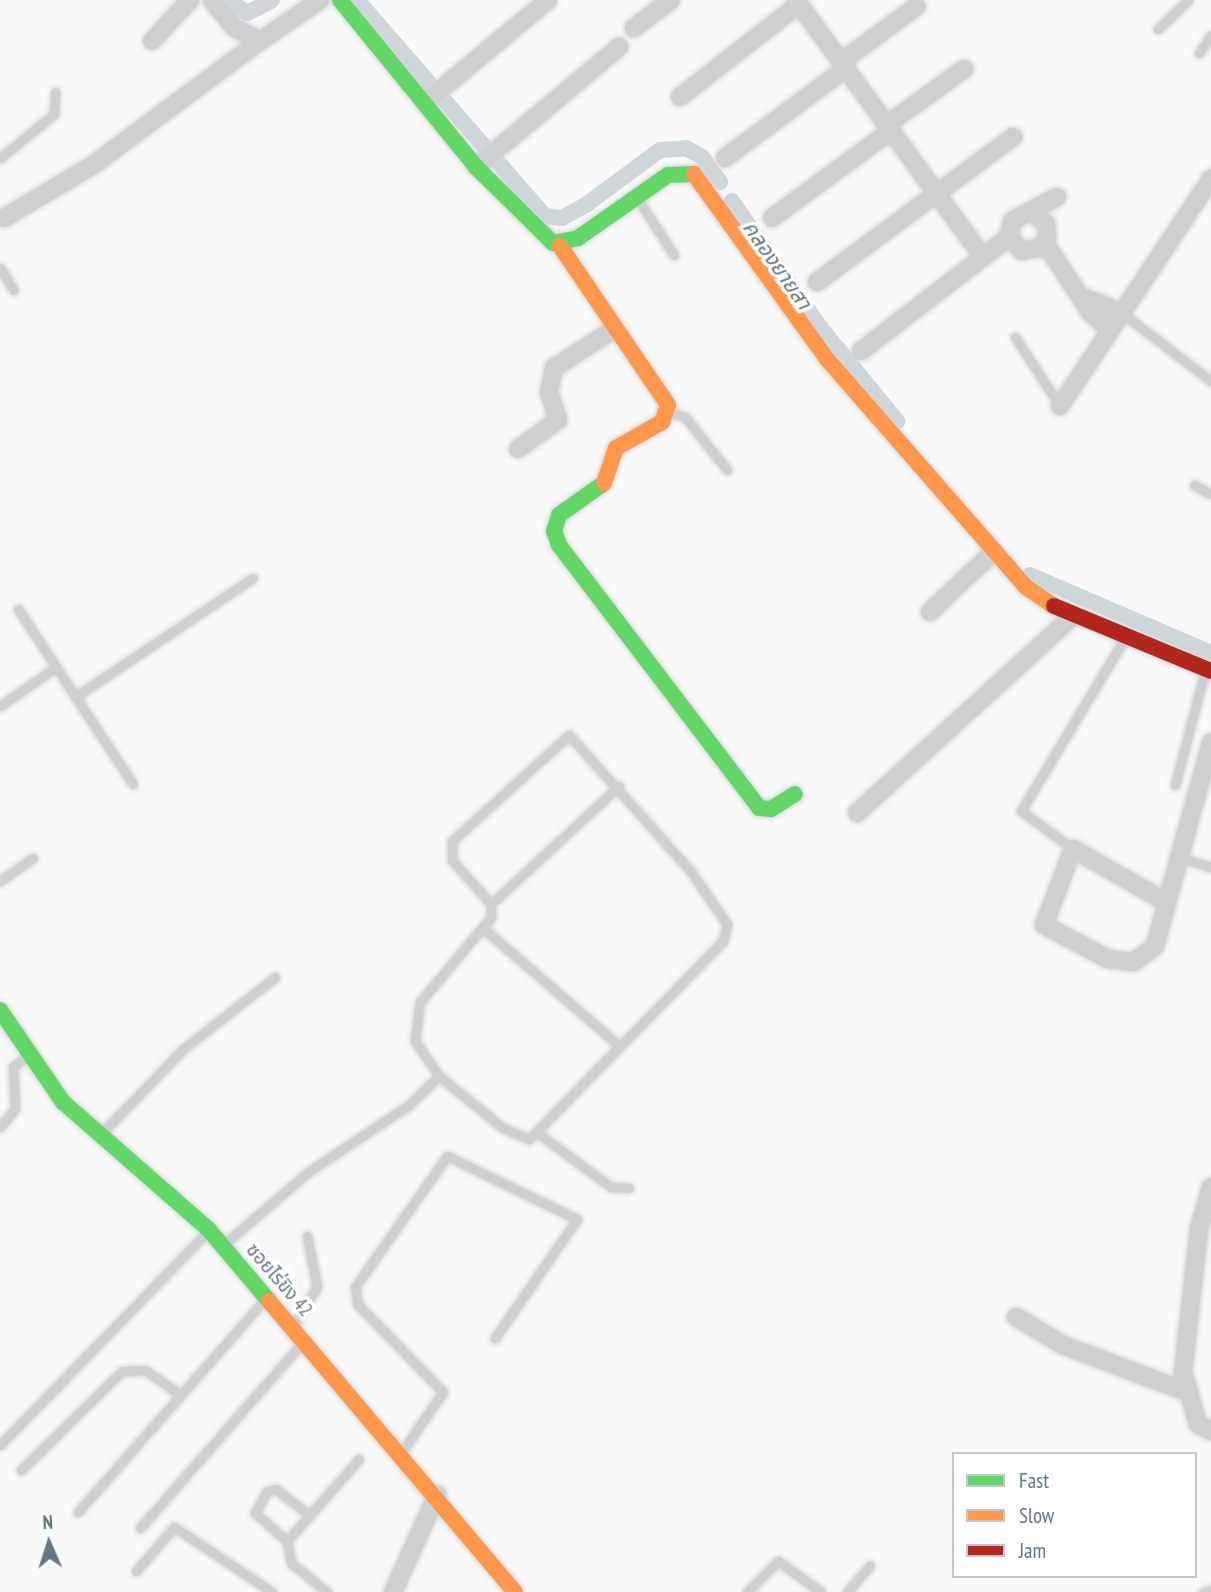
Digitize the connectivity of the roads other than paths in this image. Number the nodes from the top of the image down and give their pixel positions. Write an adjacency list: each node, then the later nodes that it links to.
1 (191, 0): 13 (street)
2 (212, 0): 14 (street)
3 (320, 0): 14 (street)
4 (340, 0): 21 (street)
5 (548, 0): 21 (street)
6 (671, 0): 10 (street)
7 (1188, 0): 11 (lane)
8 (798, 2): 17 (street); 20 (street)
9 (917, 6): 17 (street)
10 (634, 28)
11 (1158, 29)
12 (1211, 35): 16 (lane)
13 (152, 41)
14 (260, 41): 32 (street)
15 (619, 47): 26 (street)
16 (1199, 53)
17 (844, 65): 22 (street); 25 (street)
18 (964, 69): 22 (street)
19 (55, 92): 24 (lane)
20 (680, 97)
21 (426, 103): 26 (street)
22 (890, 127): 28 (street); 33 (street)
23 (1013, 137): 28 (street)
24 (0, 158)
25 (724, 158)
26 (484, 160): 36 (street)
27 (1211, 179): 43 (street)
28 (938, 192): 38 (street); 40 (street)
29 (637, 196): 36 (street); 37 (lane); 55 (street)
30 (1058, 197): 31 (street)
31 (1033, 213): 34 (street); 35 (street)
32 (1, 217)
33 (772, 218)
34 (1009, 237): 35 (street); 38 (street)
35 (1045, 243): 42 (street)
36 (560, 246): 44 (street)
37 (674, 256)
38 (982, 256): 47 (street)
39 (0, 268): 41 (lane)
40 (817, 282)
41 (14, 290)
42 (1088, 299): 43 (street); 45 (street)
43 (1120, 312): 45 (street); 48 (lane)
44 (614, 329): 50 (street); 51 (street)
45 (1110, 330): 49 (street)
46 (1015, 337): 49 (lane)
47 (861, 351)
48 (1211, 381)
49 (1060, 406)
50 (667, 412): 52 (lane); 69 (street)
51 (518, 449)
52 (727, 470)
53 (1194, 485): 54 (lane)
54 (1211, 494)
55 (992, 552): 58 (street); 59 (street)
56 (253, 579): 63 (lane)
57 (18, 609): 61 (lane)
58 (930, 612)
59 (1072, 617): 60 (street); 70 (street)
60 (1125, 637): 62 (street); 71 (lane)
61 (56, 667): 63 (lane); 64 (lane)
62 (1208, 670): 67 (lane)
63 (75, 697): 66 (lane)
64 (0, 706)
65 (1211, 743): 72 (street)
66 (133, 784)
67 (1175, 785)
68 (619, 786): 77 (lane); 77 (lane); 81 (lane)
69 (795, 794)
70 (857, 813)
71 (1073, 849): 76 (street); 76 (street)
72 (1178, 857): 74 (lane); 76 (street)
73 (33, 858): 75 (lane)
74 (1211, 867)
75 (0, 881)
76 (1166, 902)
77 (491, 904): 78 (lane)
78 (483, 928): 81 (lane); 83 (lane)
79 (275, 977): 86 (lane)
80 (0, 1010): 82 (street, ซอยไร่ขิง 42)
81 (618, 1045): 85 (lane)
82 (28, 1055): 84 (lane); 86 (street, ซอยไร่ขิง 42)
83 (439, 1076): 85 (lane); 91 (lane)
84 (0, 1127)
85 (539, 1134): 88 (lane)
86 (100, 1135): 89 (street, ซอยไร่ขิง 42)
87 (1211, 1187): 97 (street)
88 (629, 1188)
89 (209, 1230): 91 (street, ซอยไร่ขิง 42); 100 (lane)
90 (307, 1236): 94 (lane)
91 (222, 1246): 92 (street, ซอยไร่ขิง 42)
92 (267, 1297): 94 (street, ซอยไร่ขิง 42); 98 (lane)
93 (1016, 1317): 97 (street)
94 (292, 1327): 96 (street, ซอยไร่ขิง 42)
95 (495, 1338): 101 (lane)
96 (304, 1341): 101 (street, ซอยไร่ขิง 42); 107 (lane)
97 (1187, 1392): 99 (street)
98 (177, 1393): 103 (lane); 105 (lane)
99 (1211, 1431)
100 (0, 1445)
101 (401, 1453): 104 (street, ซอยไร่ขิง 42)
102 (359, 1459): 106 (lane)
103 (21, 1469)
104 (437, 1495): 114 (street); 115 (street, ซอยไร่ขิง 42)
105 (78, 1512)
106 (309, 1515): 108 (lane); 108 (lane)
107 (140, 1528)
108 (288, 1541): 113 (lane)
109 (870, 1566): 118 (lane)
110 (136, 1571): 112 (lane)
111 (1211, 1590): 119 (lane)
112 (272, 1592)
113 (327, 1592)
114 (393, 1592)
115 (515, 1592)
116 (747, 1592): 117 (lane)
117 (821, 1592)
118 (847, 1592)
119 (1204, 1592)

